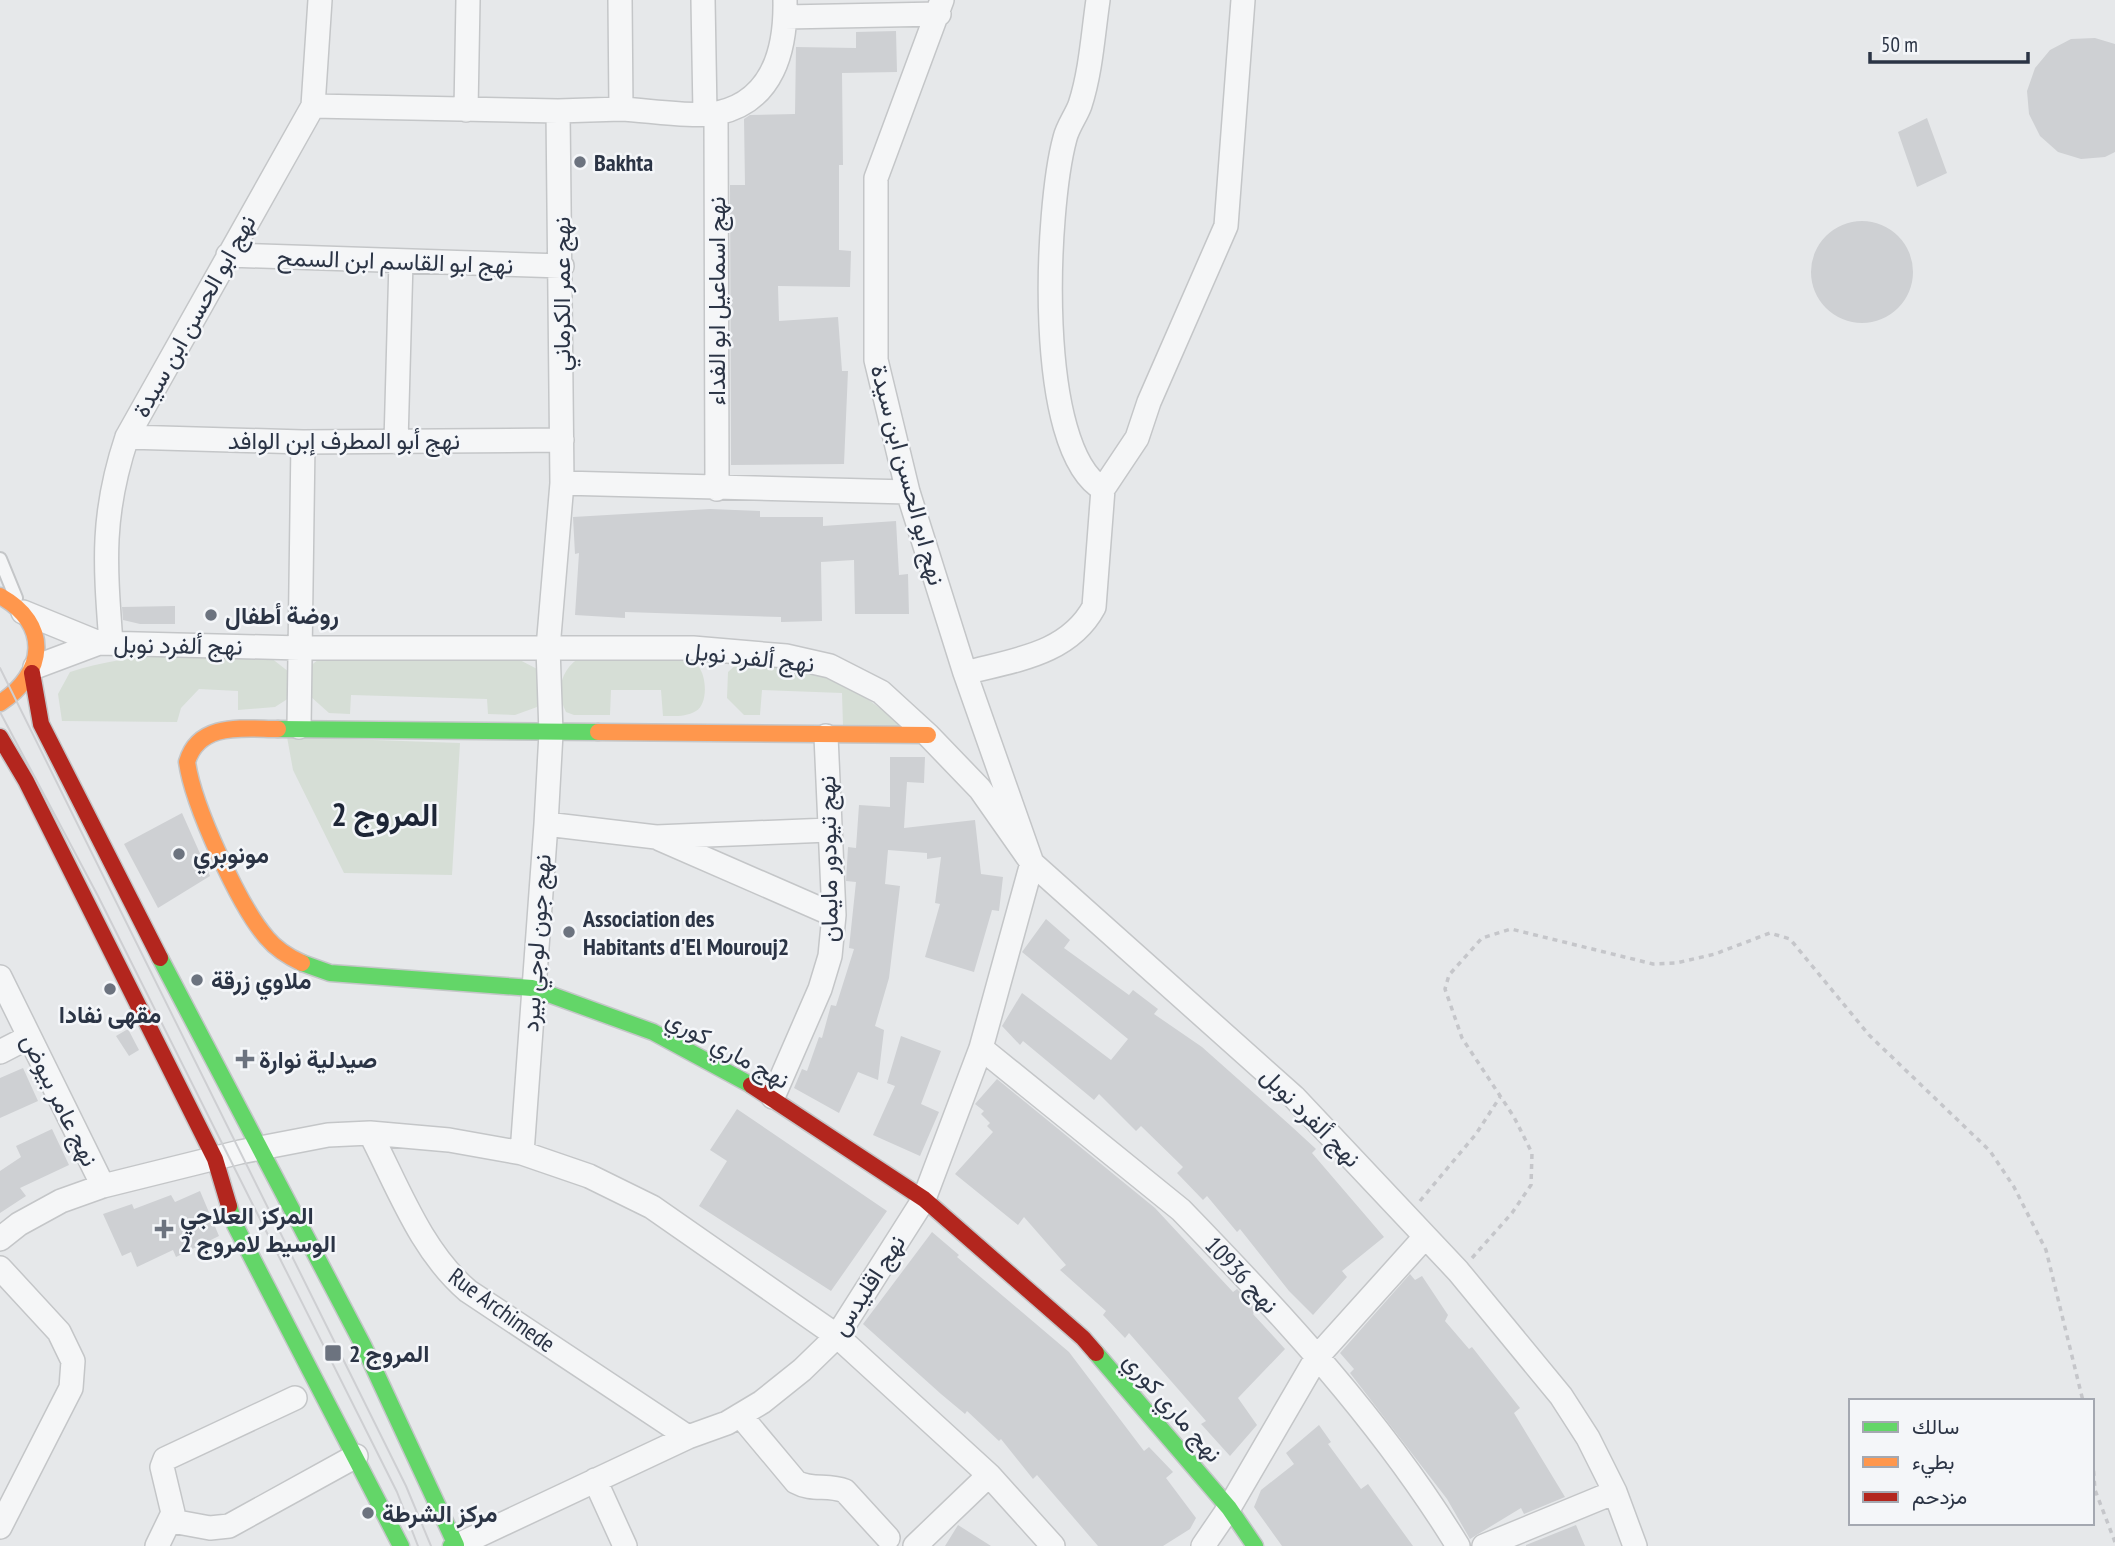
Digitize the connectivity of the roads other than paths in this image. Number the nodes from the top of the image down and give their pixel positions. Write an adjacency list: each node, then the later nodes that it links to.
1 (320, 0): 10 (street, نهج ابو الحسن ابن سيدة)
2 (468, 0): 12 (street)
3 (620, 0): 11 (street)
4 (704, 0): 14 (street, نهج اسماعيل ابو الفداء)
5 (1098, 0): 24 (street)
6 (1243, 0): 24 (street)
7 (870, 7): 8 (street); 9 (street)
8 (941, 7): 25 (street, نهج ابو الحسن ابن سيدة)
9 (785, 9): 14 (street)
10 (313, 106): 12 (street); 15 (street, نهج ابو الحسن ابن سيدة)
11 (621, 109): 13 (street); 14 (street)
12 (466, 110): 13 (street)
13 (558, 111): 17 (street, نهج عمر الكرماني)
14 (711, 114): 23 (street, نهج اسماعيل ابو الفداء)
15 (228, 255): 16 (street, نهج ابو القاسم ابن السمح); 18 (street, نهج ابو الحسن ابن سيدة)
16 (401, 261): 17 (street, نهج ابو القاسم ابن السمح); 21 (street)
17 (562, 266): 19 (street, نهج عمر الكرماني)
18 (127, 437): 20 (street, نهج أبو المطرف إبن الوافد); 29 (street, نهج ابو الحسن ابن سيدة)
19 (562, 440): 21 (street, نهج أبو المطرف إبن الوافد); 22 (street, نهج عمر الكرماني)
20 (303, 442): 21 (street, نهج أبو المطرف إبن الوافد); 30 (street)
21 (396, 442)
22 (562, 483): 23 (street); 31 (street, نهج عمر الكرماني)
23 (718, 489): 25 (street)
24 (1103, 489): 33 (street)
25 (908, 492): 33 (street, نهج ابو الحسن ابن سيدة)
26 (0, 559): 28 (lane)
27 (0, 596): 28 (street)
28 (22, 610): 29 (street, نهج ألفرد نوبل); 32 (street)
29 (105, 643): 30 (street, نهج ألفرد نوبل); 32 (street, نهج ألفرد نوبل)
30 (300, 648): 31 (street, نهج ألفرد نوبل); 35 (street)
31 (548, 648): 36 (street); 37 (street, نهج ألفرد نوبل)
32 (34, 670): 34 (street); 52 (street)
33 (965, 673): 43 (street, نهج ابو الحسن ابن سيدة)
34 (0, 703)
35 (299, 727): 36 (street); 46 (street, نهج ماري كوري)
36 (551, 733): 38 (street); 40 (street, نهج جون لوجي بيرد)
37 (928, 735): 38 (street); 43 (street, نهج ألفرد نوبل)
38 (826, 736): 41 (street, نهج تيودور مايمان)
39 (0, 737): 54 (street)
40 (546, 824): 42 (street); 46 (street, نهج جون لوجي بيرد)
41 (828, 830): 42 (street); 44 (street, نهج تيودور مايمان)
42 (656, 837): 44 (street)
43 (1032, 863): 48 (street, نهج اقليدس); 57 (street, نهج ألفرد نوبل)
44 (834, 915): 50 (street, نهج تيودور مايمان)
45 (0, 976): 47 (street, نهج عامر بيوض)
46 (532, 988): 50 (street, نهج ماري كوري); 53 (street, نهج جون لوجي بيرد)
47 (29, 1037): 49 (street); 55 (street, نهج عامر بيوض)
48 (981, 1048): 56 (street, نهج اقليدس); 61 (street, نهج 10936)
49 (0, 1052)
50 (773, 1097): 56 (street, نهج ماري كوري)
51 (370, 1133): 52 (street); 53 (street); 64 (street, Rue Archimede)
52 (261, 1149): 54 (street); 73 (street)
53 (522, 1153): 60 (street)
54 (215, 1159): 55 (street); 65 (street)
55 (103, 1186): 58 (street)
56 (924, 1199): 60 (street, نهج اقليدس); 69 (street, نهج ماري كوري)
57 (1425, 1237): 61 (street); 68 (street, نهج ألفرد نوبل)
58 (0, 1239)
59 (0, 1268): 71 (street)
60 (837, 1336): 63 (street, نهج اقليدس); 66 (street)
61 (1317, 1357): 69 (street); 81 (street, نهج 10936)
62 (295, 1398): 70 (street)
63 (740, 1415): 64 (street, نهج اقليدس); 72 (street)
64 (688, 1437): 67 (street, نهج اقليدس)
65 (356, 1455): 70 (street); 75 (street)
66 (989, 1475): 77 (street); 78 (street)
67 (594, 1480): 73 (street, نهج اقليدس); 76 (street)
68 (1615, 1492): 82 (street); 83 (street, نهج ألفرد نوبل)
69 (1230, 1508): 79 (street); 80 (street, نهج ماري كوري)
70 (172, 1521): 74 (street)
71 (0, 1527)
72 (888, 1538)
73 (454, 1545)
74 (157, 1546)
75 (401, 1546)
76 (625, 1546)
77 (915, 1546)
78 (1053, 1546)
79 (1203, 1546)
80 (1255, 1546)
81 (1458, 1546)
82 (1484, 1546)
83 (1635, 1546)

